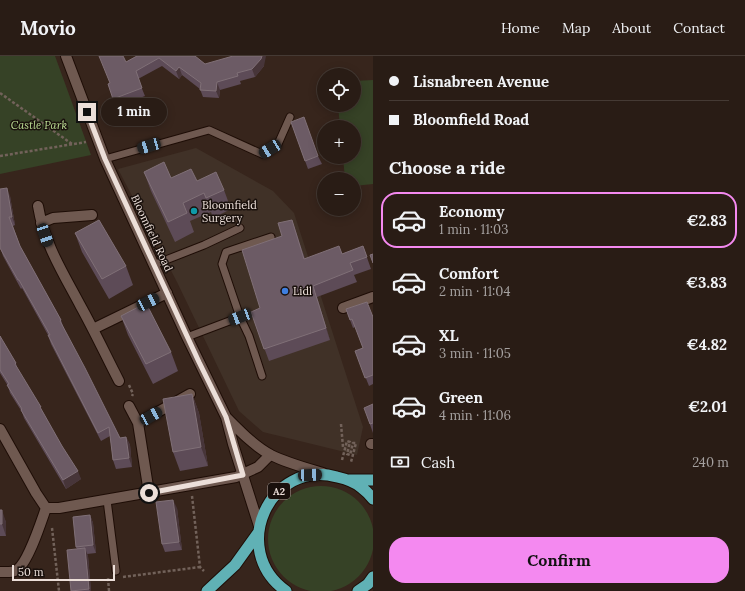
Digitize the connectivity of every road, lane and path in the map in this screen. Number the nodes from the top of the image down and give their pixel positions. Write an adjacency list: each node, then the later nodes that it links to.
1 (66, 56): 4 (street, Bloomfield Road)
2 (0, 93): 5 (path)
3 (290, 117): 7 (lane)
4 (98, 140): 5 (path); 7 (street, Bloomfield Road)
5 (72, 144): 6 (path)
6 (0, 156)
7 (105, 159): 13 (street, Bloomfield Road)
8 (38, 206): 10 (street)
9 (92, 215): 10 (street)
10 (41, 223): 18 (street)
11 (240, 228): 13 (lane)
12 (271, 237): 17 (lane)
13 (154, 265): 14 (street, Bloomfield Road)
14 (167, 293): 18 (street); 19 (street, Bloomfield Road)
15 (373, 297): 16 (street)
16 (342, 308)
17 (240, 317): 19 (lane); 20 (lane)
18 (93, 329): 21 (street)
19 (187, 337): 24 (street, Bloomfield Road)
20 (262, 376)
21 (119, 381): 23 (path)
22 (190, 394): 25 (street)
23 (129, 406): 25 (street)
24 (226, 417): 29 (street, Bloomfield Road); 33 (street, Bloomfield Road)
25 (138, 423): 37 (street)
26 (341, 424): 28 (path)
27 (0, 429): 40 (street)
28 (345, 448): 30 (path); 31 (path)
29 (270, 455): 32 (street, Bloomfield Road); 33 (street)
30 (342, 460)
31 (350, 462)
32 (329, 474): 34 (highway, A2); 41 (highway, A2)
33 (243, 475): 36 (street); 41 (street, Bloomfield Road)
34 (348, 480): 35 (highway, A2); 38 (highway, A2)
35 (373, 480)
36 (191, 485): 37 (street); 42 (path)
37 (149, 493): 39 (street)
38 (373, 499)
39 (107, 500): 40 (street); 45 (lane)
40 (46, 508): 44 (street); 47 (path)
41 (258, 530): 49 (highway, A2); 50 (highway, A2)
42 (200, 567): 43 (path); 45 (path)
43 (204, 571)
44 (0, 572)
45 (117, 575): 48 (path)
46 (373, 577): 51 (highway)
47 (59, 591)
48 (109, 591)
49 (207, 591)
50 (286, 591)
51 (358, 591)

